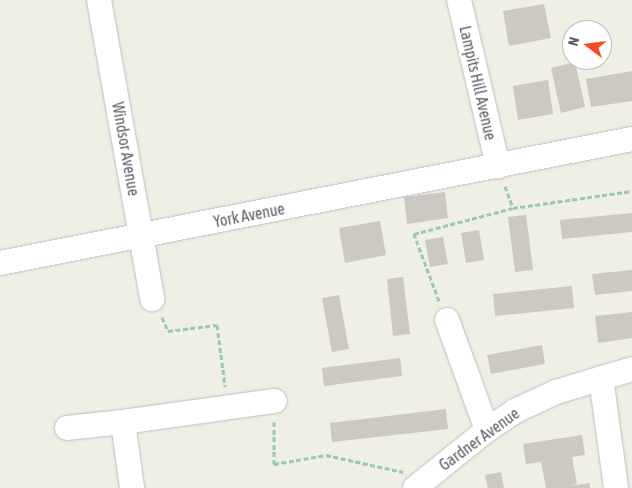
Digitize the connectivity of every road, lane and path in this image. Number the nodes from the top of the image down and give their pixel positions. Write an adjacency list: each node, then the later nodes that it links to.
1 (99, 0): 7 (street, Windsor Avenue)
2 (458, 0): 4 (street, Lampits Hill Avenue)
3 (632, 139): 4 (street, York Avenue)
4 (498, 166): 6 (path); 7 (street, York Avenue)
5 (632, 191): 6 (path)
6 (513, 208): 10 (path)
7 (142, 236): 8 (street, York Avenue); 9 (street, Windsor Avenue)
8 (0, 264)
9 (152, 299): 14 (path)
10 (447, 320): 17 (street)
11 (632, 369): 12 (street, Gardner Avenue)
12 (601, 378): 17 (street, Gardner Avenue); 20 (street)
13 (275, 401): 14 (street); 18 (path)
14 (228, 408): 15 (street)
15 (123, 422): 16 (street); 19 (street)
16 (67, 428)
17 (487, 430): 18 (street, Gardner Avenue)
18 (422, 482)
19 (132, 488)
20 (616, 488)

